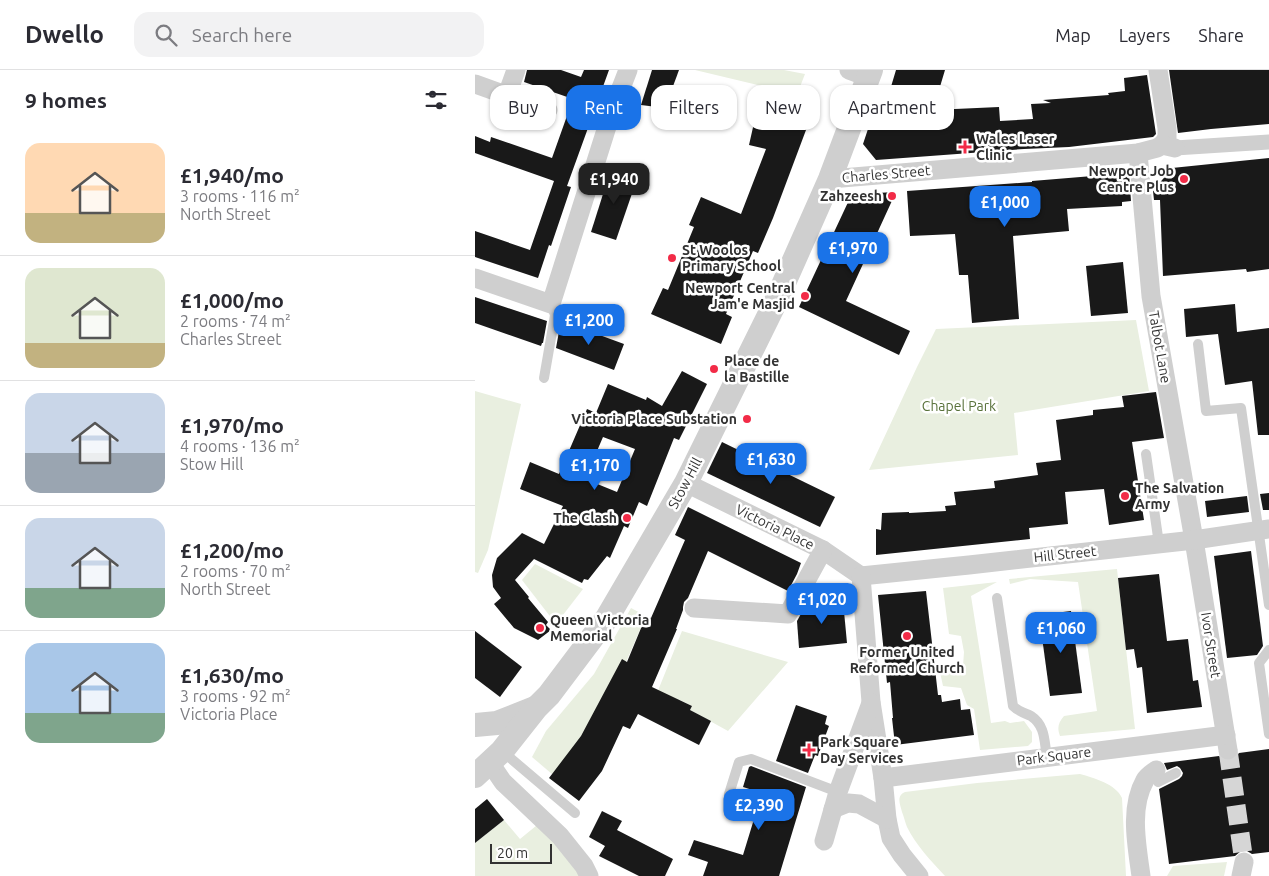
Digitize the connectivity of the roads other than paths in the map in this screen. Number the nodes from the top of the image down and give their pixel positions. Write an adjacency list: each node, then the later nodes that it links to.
1 (516, 70): 6 (street)
2 (628, 70): 13 (street)
3 (1158, 70): 9 (street)
4 (863, 72): 11 (street, Stow Hill)
5 (475, 84): 7 (street)
6 (511, 85)
7 (490, 89)
8 (1269, 142): 9 (street, Charles Street)
9 (1169, 146): 10 (street, Charles Street)
10 (1138, 153): 11 (street, Charles Street); 19 (street, Talbot Lane)
11 (830, 179): 17 (street, Stow Hill)
12 (475, 278): 13 (street)
13 (551, 304): 15 (lane)
14 (1198, 344): 18 (lane)
15 (544, 378)
16 (1146, 454): 20 (lane)
17 (686, 483): 21 (street, Victoria Place); 28 (street, Stow Hill)
18 (1264, 530): 19 (street, Hill Street); 24 (lane)
19 (1194, 540): 20 (street, Hill Street); 31 (street, Ivor Street)
20 (1159, 544): 22 (street, Hill Street)
21 (823, 550): 22 (street, Victoria Place); 25 (street)
22 (861, 576): 27 (street)
23 (997, 598): 32 (lane)
24 (1269, 605)
25 (694, 608)
26 (1269, 650): 30 (lane)
27 (871, 702): 35 (street); 37 (street)
28 (536, 708): 29 (street); 33 (street, Stow Hill)
29 (475, 724)
30 (1269, 734)
31 (1227, 743): 32 (street, Park Square)
32 (1047, 757): 35 (street, Park Square)
33 (489, 764): 38 (lane); 41 (street)
34 (1153, 777): 43 (street)
35 (883, 778): 39 (street)
36 (729, 794): 37 (lane)
37 (836, 800): 39 (street); 40 (street)
38 (575, 813)
39 (887, 819): 42 (street)
40 (824, 841)
41 (589, 876)
42 (919, 876)
43 (1141, 876)

